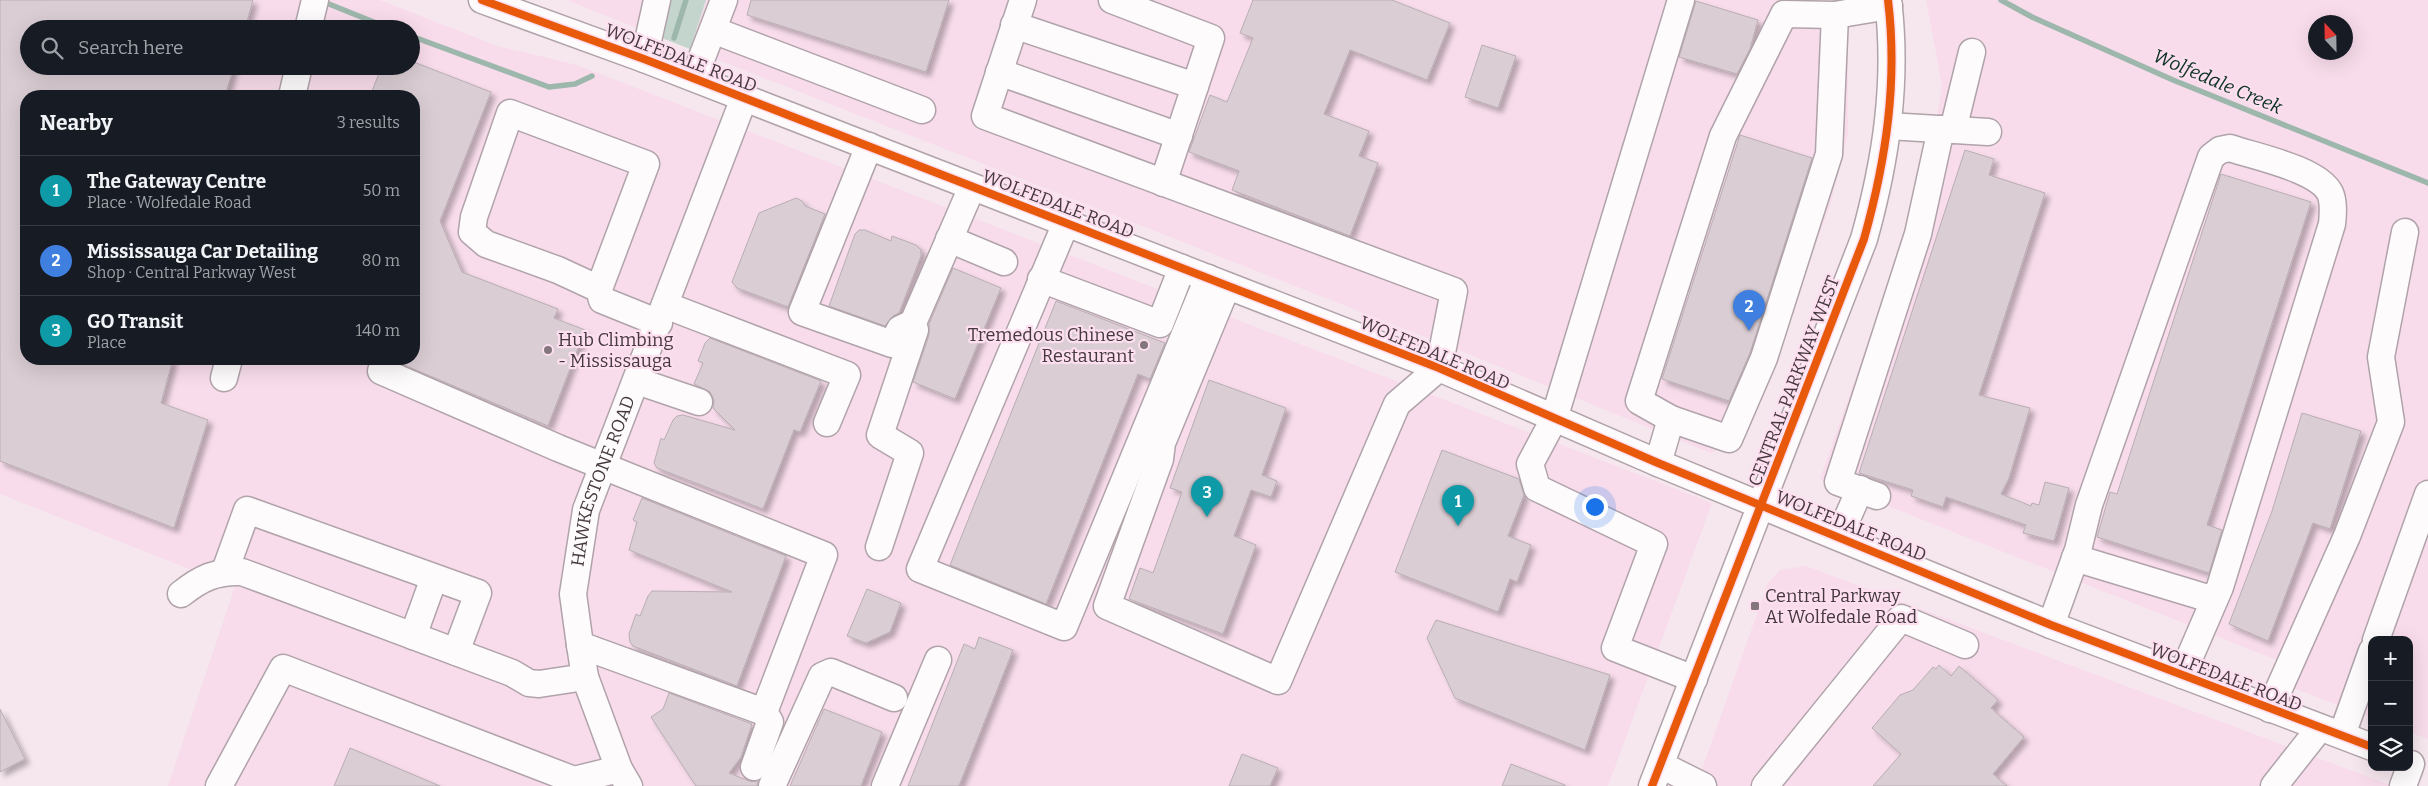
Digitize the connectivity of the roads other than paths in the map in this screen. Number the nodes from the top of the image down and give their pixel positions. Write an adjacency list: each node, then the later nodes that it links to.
1 (315, 0): 11 (street)
2 (657, 0): 15 (street)
3 (724, 0): 13 (street)
4 (1022, 0): 12 (street)
5 (1112, 0): 19 (street)
6 (1682, 0): 45 (street)
7 (493, 2): 15 (street, WOLFEDALE ROAD)
8 (1888, 3): 10 (street); 23 (street, CENTRAL PARKWAY WEST)
9 (1786, 7): 10 (street); 44 (street)
10 (1835, 15): 44 (street)
11 (310, 20)
12 (1014, 25): 16 (street); 19 (street)
13 (713, 30): 18 (street); 22 (street)
14 (1972, 52): 24 (street)
15 (644, 59): 18 (street, WOLFEDALE ROAD)
16 (999, 72): 26 (street); 28 (street)
17 (297, 75): 20 (street)
18 (694, 78): 21 (street, WOLFEDALE ROAD)
19 (1196, 86): 26 (street)
20 (293, 90)
21 (744, 98): 27 (street, WOLFEDALE ROAD); 38 (street, HAWKESTONE ROAD)
22 (922, 110)
23 (1888, 126): 24 (street); 50 (street, CENTRAL PARKWAY WEST)
24 (1947, 129): 25 (street); 51 (street)
25 (1988, 132)
26 (1179, 136): 28 (street)
27 (868, 146): 29 (street, WOLFEDALE ROAD); 39 (street)
28 (1163, 183): 40 (street)
29 (972, 187): 30 (street, WOLFEDALE ROAD); 32 (street)
30 (1066, 223): 34 (street, WOLFEDALE ROAD); 35 (street)
31 (2404, 232): 70 (street)
32 (949, 239): 33 (street); 39 (street)
33 (1004, 262)
34 (1182, 268): 35 (street); 36 (street, WOLFEDALE ROAD)
35 (1040, 279): 36 (street)
36 (1217, 282): 40 (street, WOLFEDALE ROAD); 40 (street)
37 (599, 289): 37 (street); 38 (street)
38 (662, 314): 42 (street, HAWKESTONE ROAD); 46 (street)
39 (913, 323): 52 (street)
40 (1439, 368): 45 (street, WOLFEDALE ROAD)
41 (381, 371): 48 (street)
42 (636, 381): 43 (street); 48 (street, HAWKESTONE ROAD)
43 (699, 402)
44 (1672, 419): 47 (street)
45 (1554, 420): 47 (street, WOLFEDALE ROAD); 68 (street)
46 (827, 424)
47 (1658, 463): 50 (street, WOLFEDALE ROAD)
48 (604, 465): 61 (street, HAWKESTONE ROAD); 71 (street)
49 (2428, 494): 60 (street)
50 (1762, 506): 51 (street, WOLFEDALE ROAD); 68 (street, CENTRAL PARKWAY WEST)
51 (1838, 537): 58 (street, WOLFEDALE ROAD)
52 (878, 547)
53 (2075, 558): 57 (street); 57 (street); 58 (street)
54 (225, 571): 55 (street); 56 (street); 59 (street)
55 (434, 578): 59 (street); 63 (street)
56 (181, 594)
57 (2214, 600): 66 (street)
58 (2051, 625): 66 (street, WOLFEDALE ROAD)
59 (413, 636): 63 (street)
60 (2377, 636)
61 (580, 645): 67 (street, HAWKESTONE ROAD); 71 (street)
62 (1965, 645): 82 (street)
63 (456, 652): 67 (street)
64 (2368, 659): 72 (street)
65 (938, 660): 80 (street)
66 (2182, 675): 70 (street, WOLFEDALE ROAD)
67 (585, 677): 76 (street, HAWKESTONE ROAD)
68 (1694, 679): 75 (street, CENTRAL PARKWAY WEST)
69 (894, 698): 79 (street)
70 (2270, 709): 72 (street, WOLFEDALE ROAD)
71 (764, 712): 74 (street)
72 (2331, 732): 73 (street, WOLFEDALE ROAD); 77 (street)
73 (2368, 746)
74 (754, 767)
75 (1656, 775): 81 (street)
76 (624, 777): 78 (street)
77 (2279, 785)
78 (219, 786)
79 (772, 786)
80 (884, 786)
81 (1703, 786)
82 (1765, 786)

